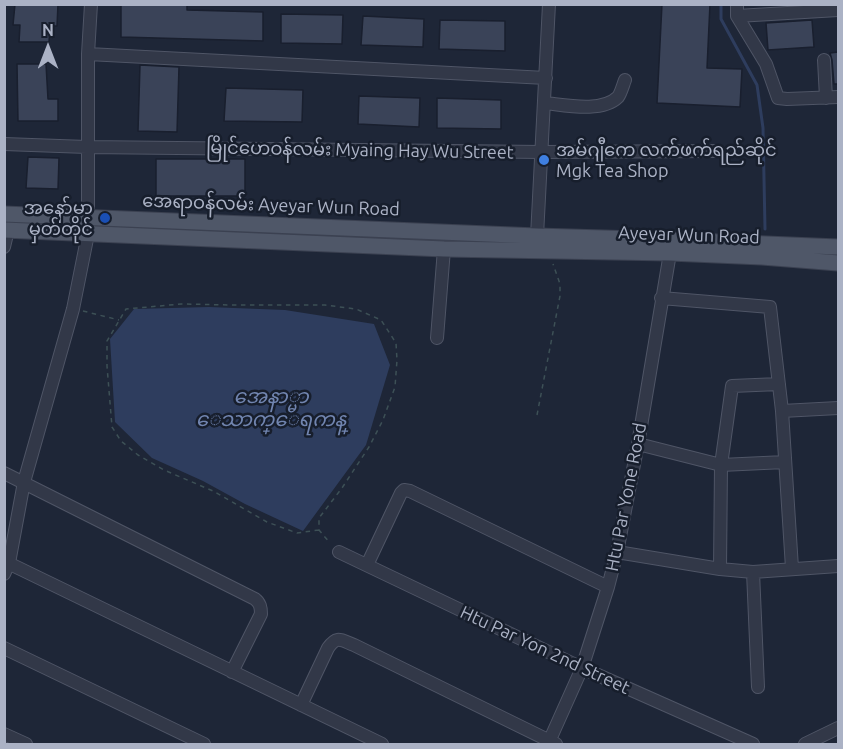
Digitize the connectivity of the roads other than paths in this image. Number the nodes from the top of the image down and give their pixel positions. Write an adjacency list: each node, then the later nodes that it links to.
1 (91, 4): 5 (street)
2 (549, 4): 7 (street)
3 (737, 10): 4 (street); 10 (street)
4 (838, 10)
5 (88, 54): 7 (street); 13 (street)
6 (824, 60): 10 (street)
7 (546, 78): 11 (street)
8 (625, 80): 11 (street)
9 (838, 97): 10 (street)
10 (825, 98)
11 (545, 103): 15 (street)
12 (4, 144): 13 (street, မြိုင်ဟေဝန်လမ်း Myaing Hay Wu Street)
13 (87, 147): 15 (street, မြိုင်ဟေဝန်လမ်း Myaing Hay Wu Street); 17 (street)
14 (716, 151): 15 (street, မြိုင်ဟေဝန်လမ်း Myaing Hay Wu Street)
15 (542, 152): 20 (street)
16 (4, 213): 17 (main road, အေရာဝန်လမ်း Ayeyar Wun Road)
17 (88, 217): 19 (street); 20 (main road, အေရာဝန်လမ်း Ayeyar Wun Road)
18 (6, 230): 19 (main road, အေရာဝန်လမ်း Ayeyar Wun Road); 21 (street)
19 (88, 234): 24 (main road, အေရာဝန်လမ်း Ayeyar Wun Road); 35 (street)
20 (541, 245): 22 (main road, Ayeyar Wun Road); 24 (main road, အေရာဝန်လမ်း Ayeyar Wun Road)
21 (4, 247)
22 (670, 247): 23 (main road, Ayeyar Wun Road); 25 (main road, Ayeyar Wun Road); 26 (street, Htu Par Yone Road)
23 (838, 247)
24 (444, 249): 27 (street)
25 (838, 263)
26 (661, 298): 28 (street); 31 (street, Htu Par Yone Road)
27 (437, 338)
28 (779, 384): 30 (street); 33 (street)
29 (838, 408): 30 (street)
30 (782, 411): 32 (street)
31 (638, 444): 33 (street); 37 (street, Htu Par Yone Road)
32 (785, 462): 33 (street); 41 (street)
33 (721, 465): 42 (street)
34 (4, 473): 35 (street)
35 (24, 482): 38 (street); 47 (street)
36 (339, 552): 39 (street, Htu Par Yon 2nd Street)
37 (617, 552): 42 (street); 44 (street, Htu Par Yone Road)
38 (6, 566): 47 (street)
39 (367, 566): 44 (street); 46 (street, Htu Par Yon 2nd Street)
40 (838, 566): 41 (street)
41 (792, 568): 43 (street)
42 (720, 569): 43 (street)
43 (753, 572): 48 (street)
44 (608, 587): 46 (street, Htu Par Yone Road)
45 (4, 648): 54 (street)
46 (582, 668): 52 (street, Htu Par Yone Road); 56 (street, Htu Par Yon 2nd Street)
47 (232, 672): 49 (street)
48 (758, 687)
49 (301, 705): 52 (street); 55 (street)
50 (838, 728): 57 (street)
51 (4, 734): 53 (street)
52 (552, 743)
53 (27, 744)
54 (204, 744)
55 (382, 744)
56 (753, 744)
57 (805, 744)

